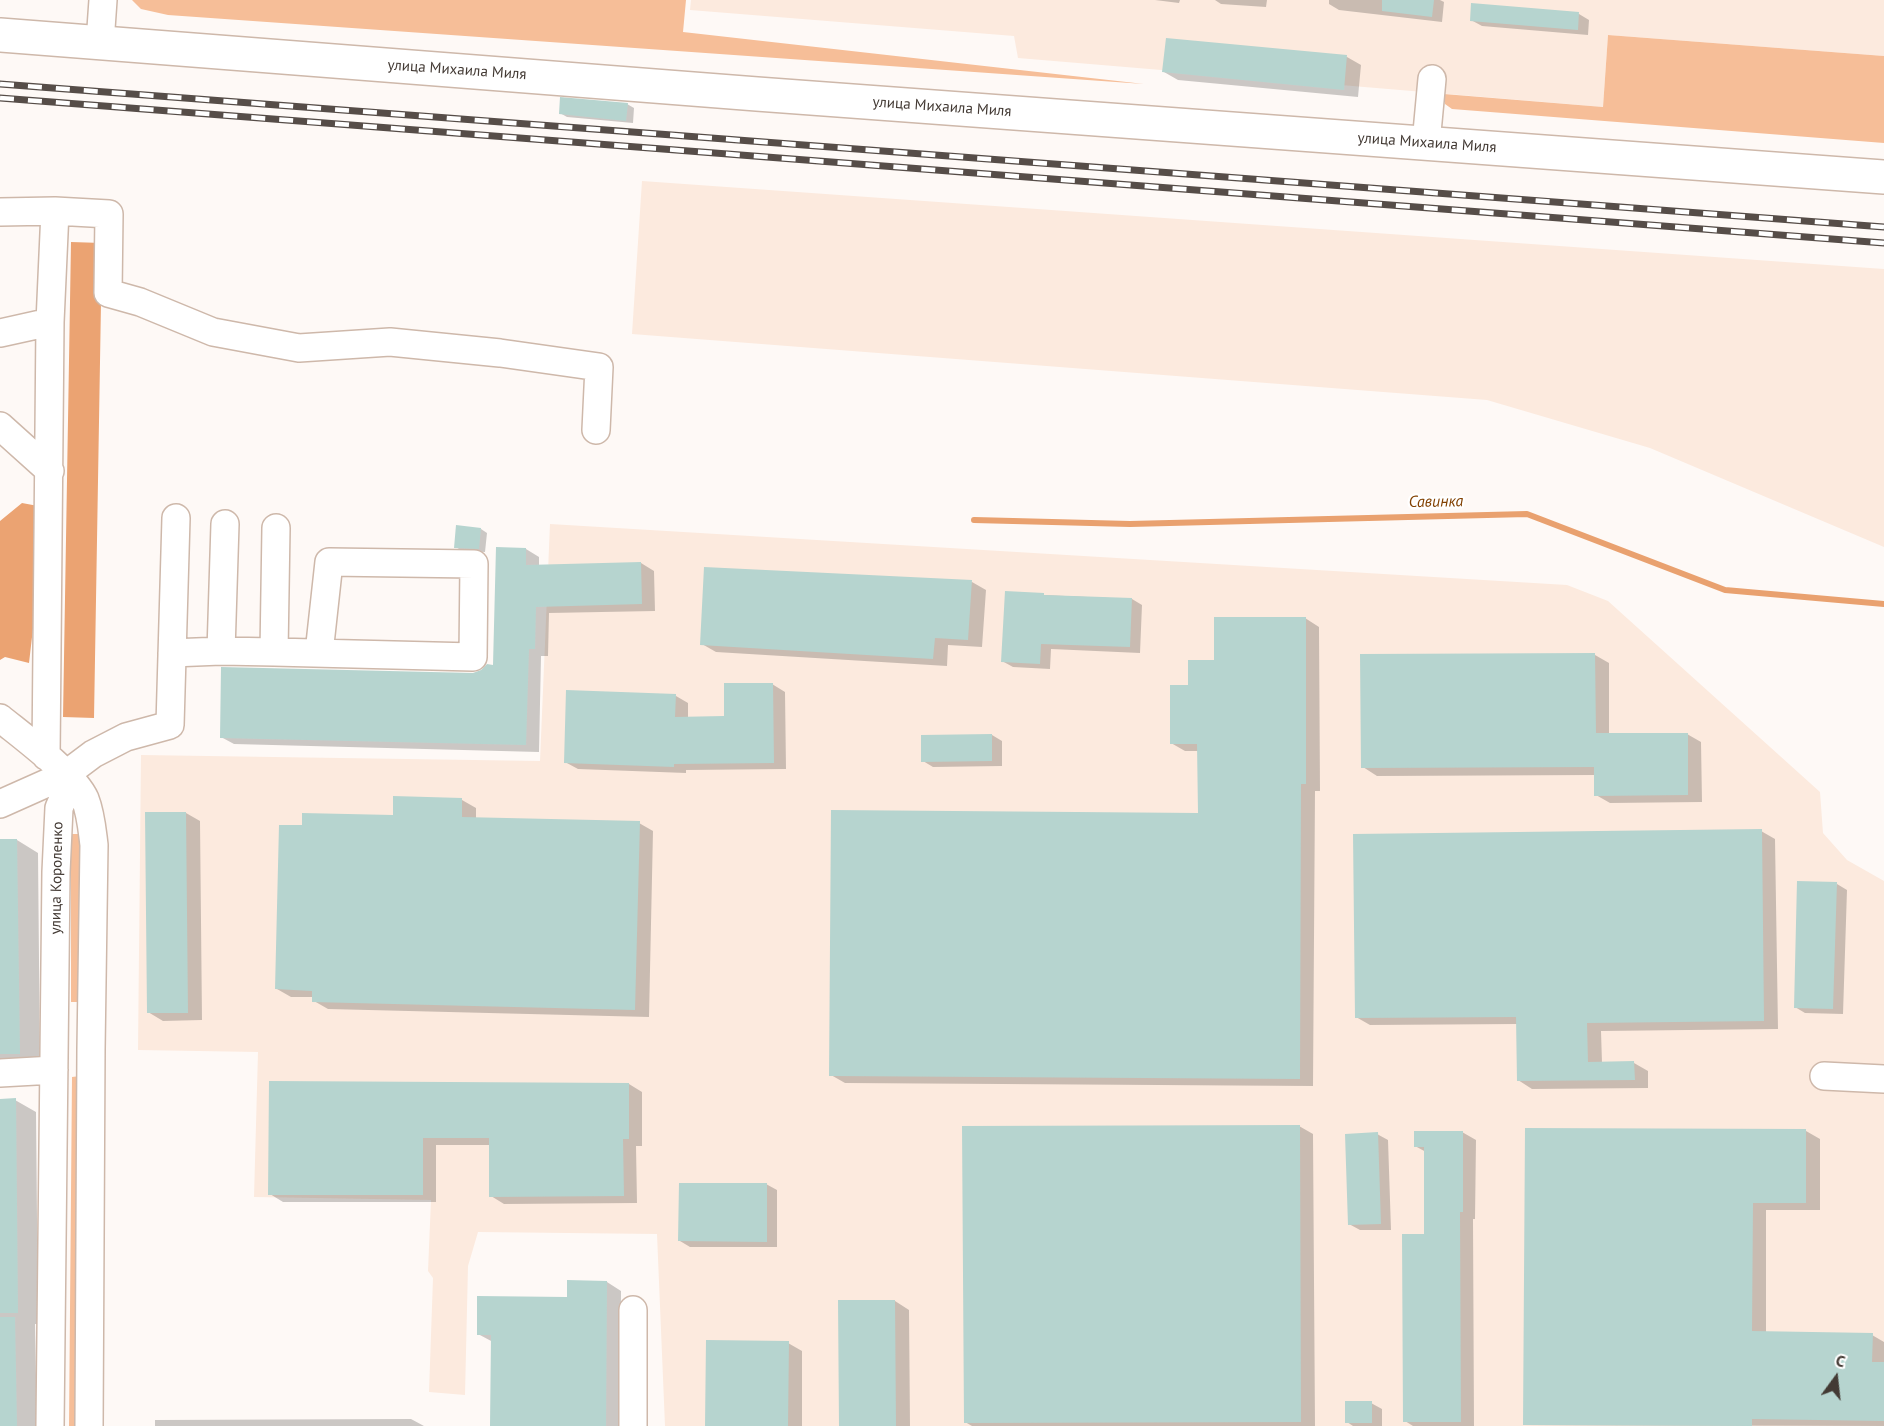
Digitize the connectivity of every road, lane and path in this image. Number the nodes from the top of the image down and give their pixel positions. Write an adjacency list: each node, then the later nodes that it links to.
1 (103, 0): 3 (street)
2 (0, 35): 3 (main road, улица Михаила Миля)
3 (100, 42): 5 (main road, улица Михаила Миля)
4 (1432, 79): 5 (street)
5 (1426, 143): 6 (main road, улица Михаила Миля)
6 (1884, 177)
7 (55, 211): 8 (street); 9 (street); 12 (street)
8 (0, 212)
9 (50, 322): 10 (street); 13 (street)
10 (0, 333)
11 (0, 426): 13 (street)
12 (596, 430)
13 (50, 471): 22 (street)
14 (176, 518): 18 (street)
15 (225, 524): 17 (street)
16 (276, 528): 19 (street)
17 (220, 651): 18 (street); 19 (street)
18 (172, 652): 23 (street)
19 (274, 652): 20 (street)
20 (319, 653): 20 (street)
21 (0, 718): 22 (street)
22 (46, 756): 23 (street)
23 (65, 775): 24 (street); 25 (street); 26 (street, улица Короленко)
24 (0, 804)
25 (91, 1049): 26 (street); 32 (street)
26 (54, 1059): 27 (street); 31 (street, улица Короленко)
27 (0, 1073)
28 (1824, 1076): 29 (street)
29 (1884, 1079)
30 (633, 1310): 33 (street)
31 (50, 1426)
32 (89, 1426)
33 (633, 1426)

